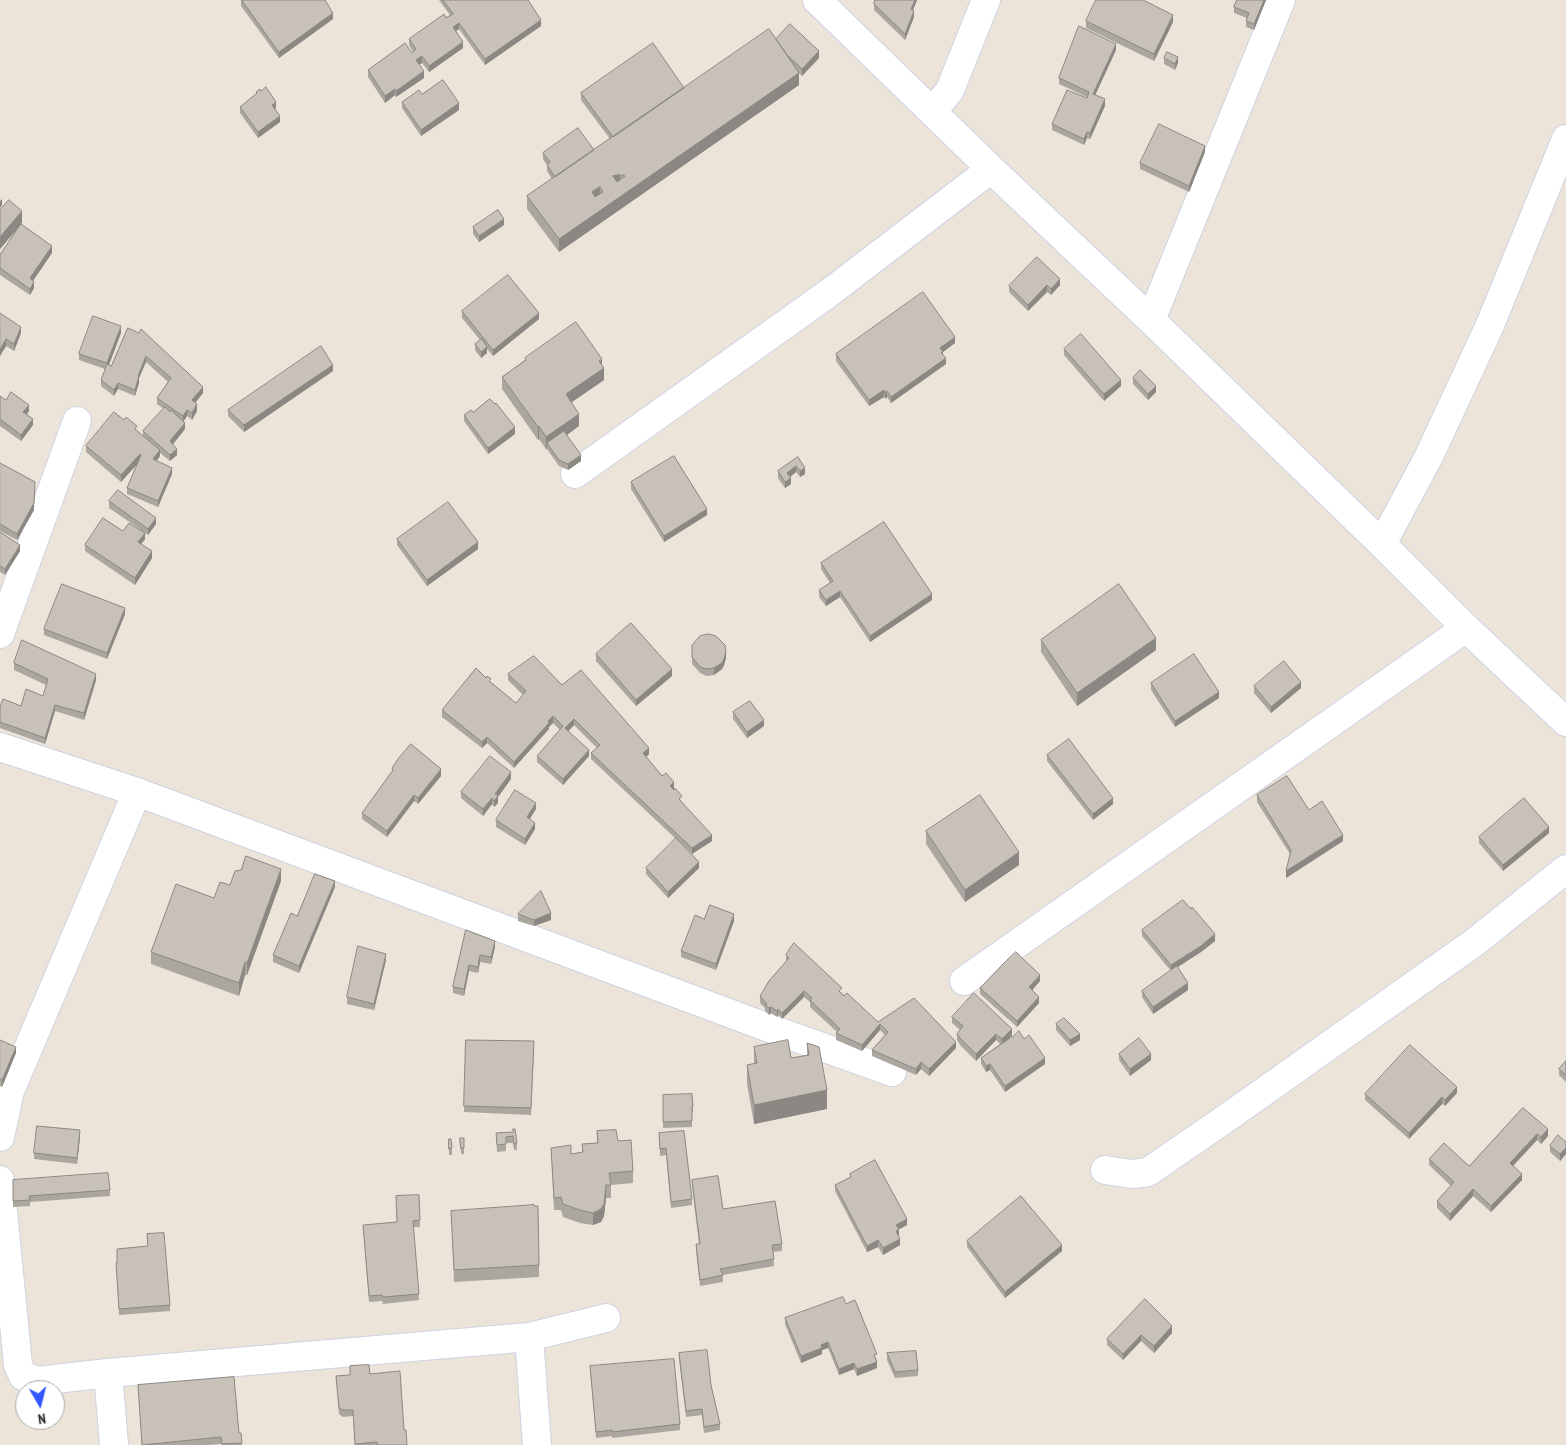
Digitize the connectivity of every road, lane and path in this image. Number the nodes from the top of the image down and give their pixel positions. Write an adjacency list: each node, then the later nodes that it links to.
1 (817, 0): 4 (street)
2 (986, 0): 4 (street)
3 (1281, 0): 7 (street)
4 (933, 111): 6 (street)
5 (1566, 139): 10 (street)
6 (991, 169): 7 (street); 9 (street)
7 (1151, 320): 10 (street)
8 (77, 422): 12 (street)
9 (575, 474)
10 (1382, 544): 11 (street)
11 (1466, 628): 13 (street); 17 (street)
12 (0, 634)
13 (1566, 722)
14 (0, 747): 15 (street)
15 (137, 792): 18 (street); 19 (street)
16 (1566, 869): 20 (street)
17 (964, 981)
18 (892, 1072)
19 (0, 1137)
20 (1105, 1170)
21 (0, 1180): 24 (street)
22 (606, 1318): 23 (street)
23 (529, 1337): 24 (street); 26 (street)
24 (108, 1373): 25 (street)
25 (114, 1445)
26 (537, 1445)

